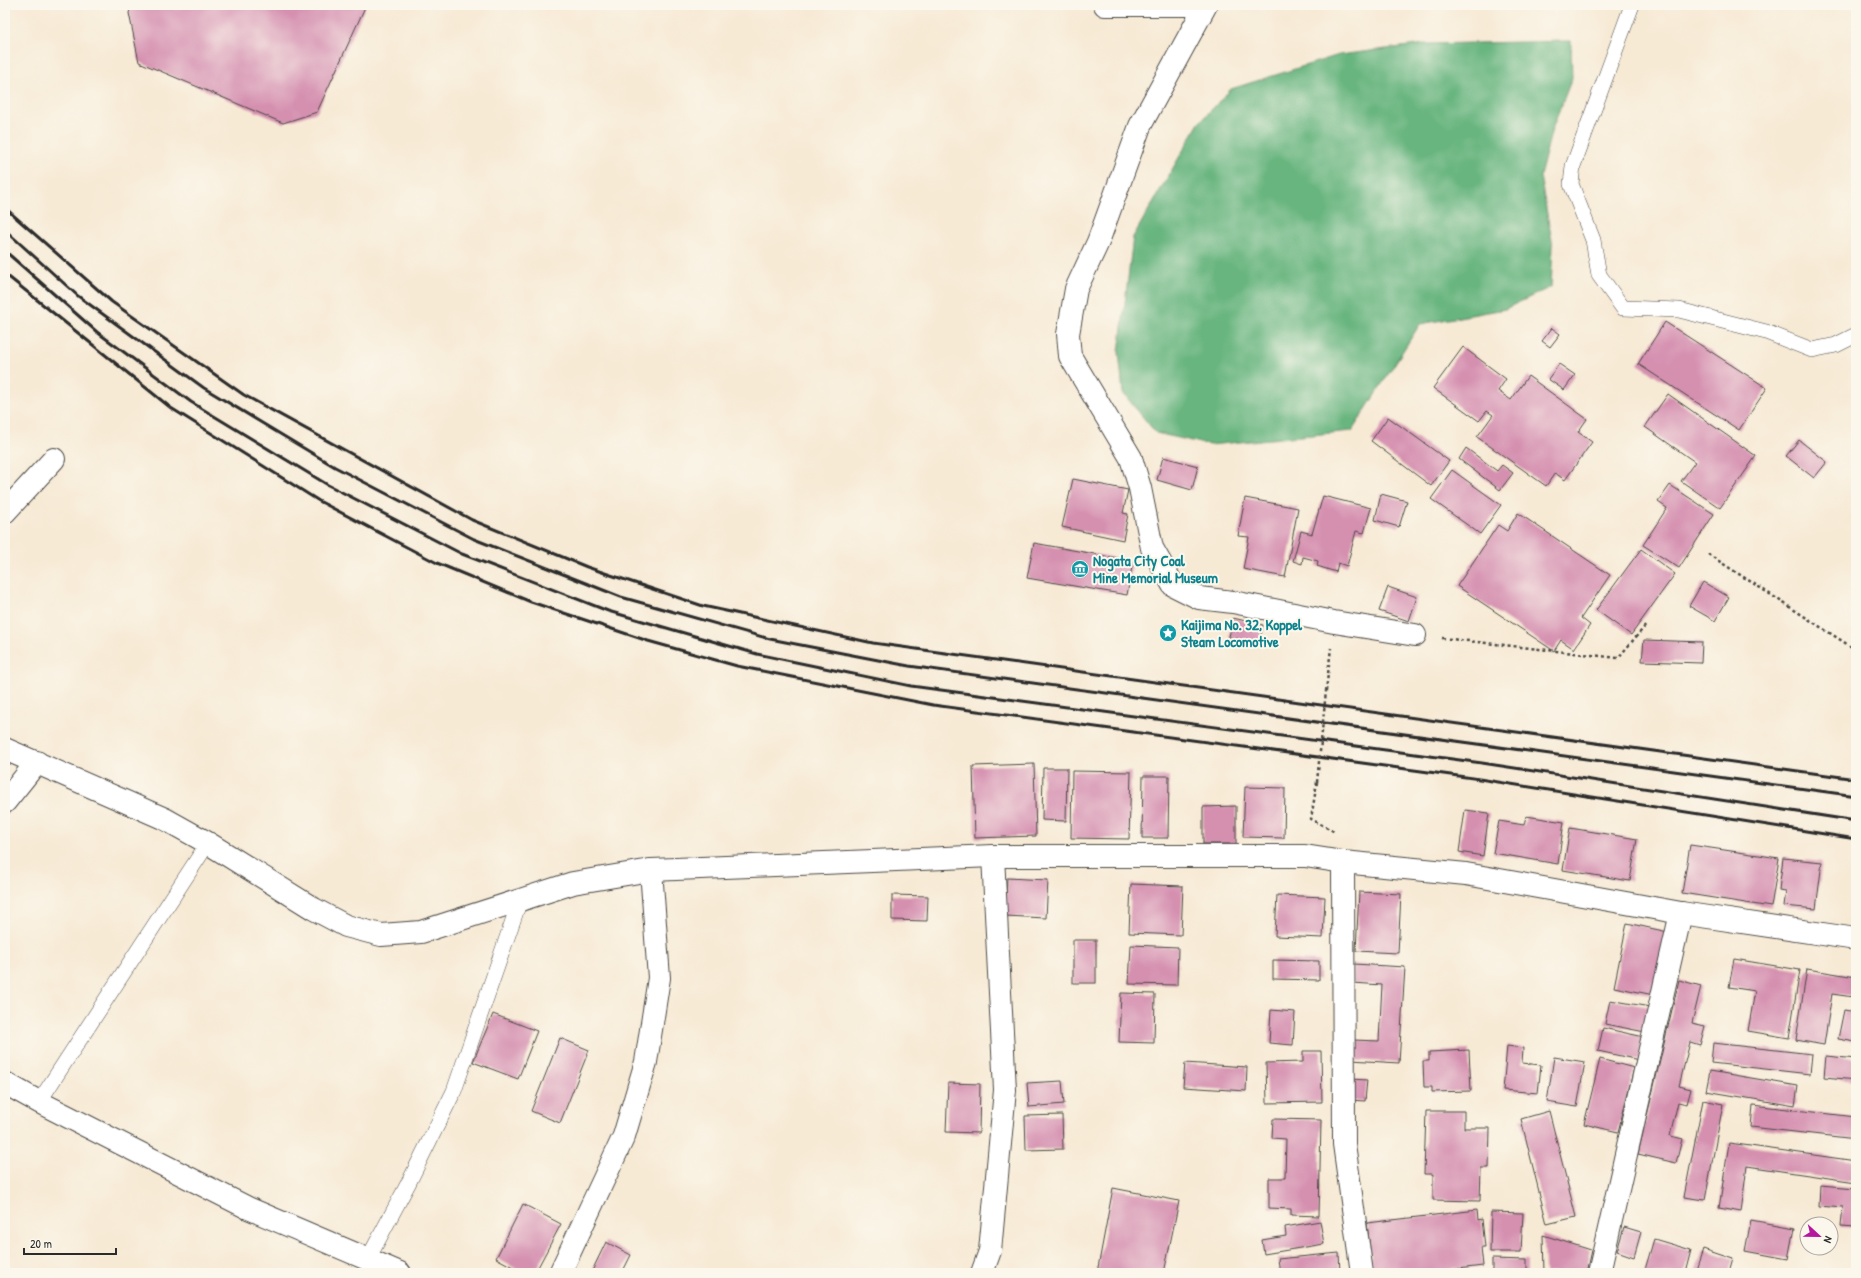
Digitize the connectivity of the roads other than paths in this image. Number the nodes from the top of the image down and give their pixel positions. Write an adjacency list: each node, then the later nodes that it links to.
1 (1105, 5): 5 (street)
2 (1187, 5): 5 (street)
3 (1206, 5): 9 (street)
4 (1632, 5): 6 (lane)
5 (1166, 6)
6 (1856, 335)
7 (54, 459): 8 (street)
8 (5, 512)
9 (1415, 635)
10 (5, 750): 11 (street)
11 (37, 762): 12 (street); 13 (street)
12 (5, 802)
13 (208, 843): 17 (street); 21 (lane)
14 (993, 856): 15 (street); 16 (street); 25 (street)
15 (1343, 862): 18 (street); 26 (street)
16 (651, 870): 17 (street); 24 (street)
17 (520, 900): 22 (lane)
18 (1681, 913): 19 (street); 27 (street)
19 (1856, 939)
20 (5, 1083): 21 (street)
21 (39, 1102): 22 (street)
22 (368, 1259): 23 (street)
23 (400, 1273)
24 (560, 1273)
25 (982, 1273)
26 (1362, 1273)
27 (1599, 1273)

